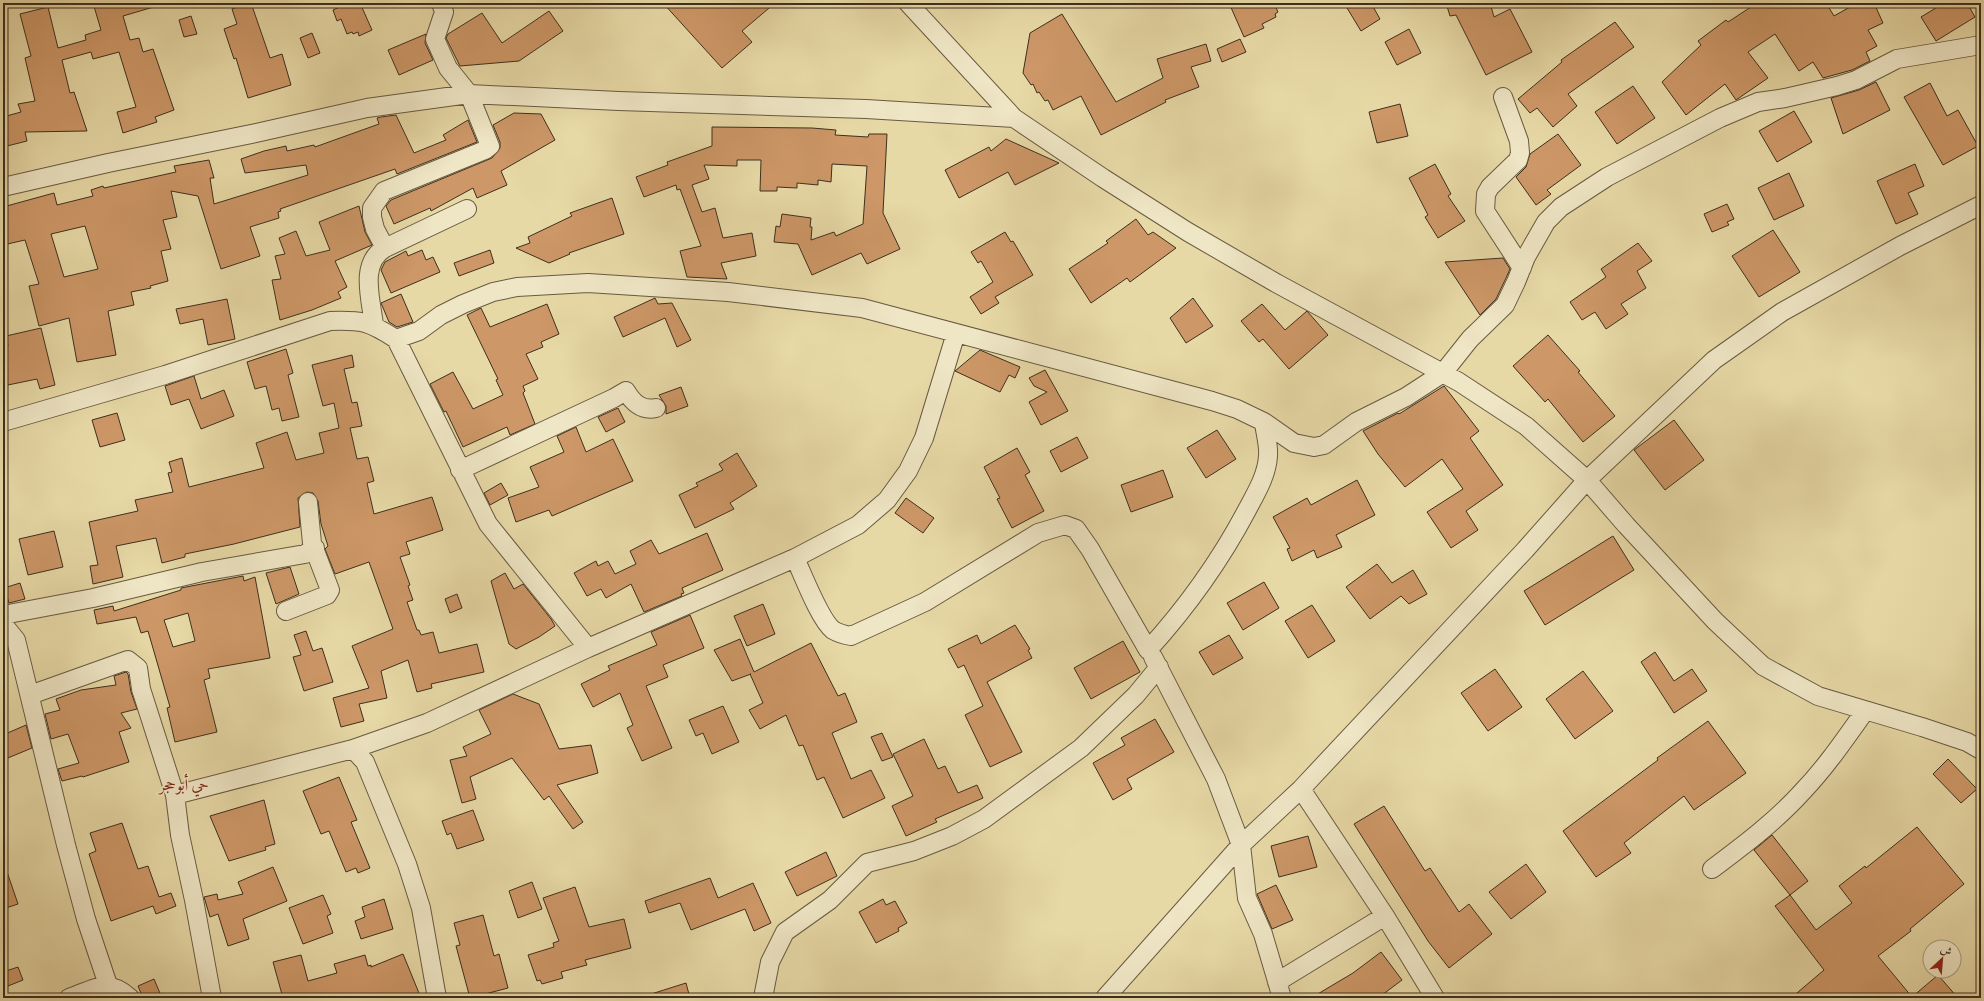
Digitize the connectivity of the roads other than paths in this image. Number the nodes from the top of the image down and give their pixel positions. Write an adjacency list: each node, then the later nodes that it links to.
1 (441, 3): 4 (street)
2 (908, 3): 6 (street)
3 (1981, 45): 11 (street)
4 (469, 94): 6 (street); 7 (street); 10 (street)
5 (1503, 97): 11 (street)
6 (1014, 118): 15 (street)
7 (3, 187)
8 (1981, 205): 20 (street)
9 (467, 209): 10 (street)
10 (385, 248): 12 (street)
11 (1522, 268): 15 (street)
12 (374, 324): 14 (street); 17 (street)
13 (956, 333): 14 (street); 18 (street); 23 (street)
14 (396, 339): 19 (street)
15 (1444, 373): 18 (street); 20 (street)
16 (656, 408): 19 (street)
17 (3, 422)
18 (1264, 422): 28 (street)
19 (460, 470): 27 (street)
20 (1587, 480): 31 (street); 34 (street)
21 (308, 502): 22 (street)
22 (315, 548): 24 (street); 25 (street)
23 (794, 558): 27 (street); 28 (street)
24 (286, 611)
25 (3, 615)
26 (3, 624): 30 (street)
27 (588, 648): 32 (street)
28 (1148, 650): 29 (street)
29 (1158, 667): 36 (street); 45 (street)
30 (30, 695): 35 (street); 39 (street)
31 (1865, 711): 33 (street); 37 (street)
32 (353, 749): 35 (street); 44 (street)
33 (1981, 750)
34 (1301, 789): 36 (street); 38 (street)
35 (175, 795): 43 (street)
36 (1241, 845): 40 (street); 46 (street)
37 (1712, 869)
38 (1385, 916): 40 (street); 47 (street)
39 (108, 985): 41 (street); 42 (street)
40 (1280, 990)
41 (69, 998)
42 (130, 998)
43 (212, 998)
44 (437, 998)
45 (763, 998)
46 (1105, 998)
47 (1435, 998)

